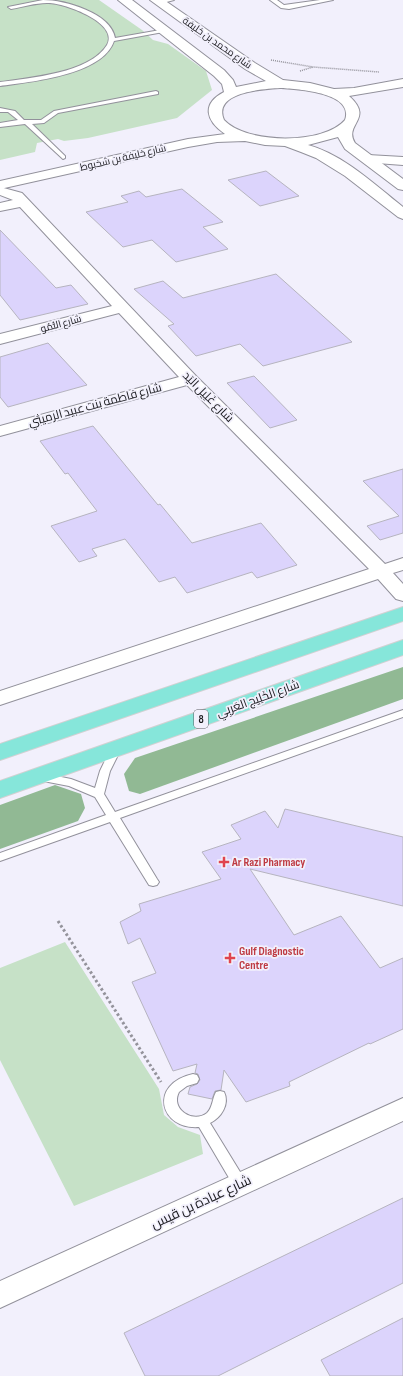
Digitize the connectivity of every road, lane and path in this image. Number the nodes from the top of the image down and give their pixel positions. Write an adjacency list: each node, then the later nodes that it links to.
1 (46, 0): 6 (lane); 8 (lane)
2 (124, 0): 7 (main road, شارع محمد بن خليفة)
3 (273, 0): 4 (lane)
4 (330, 0)
5 (162, 1): 13 (main road, شارع محمد بن خليفة)
6 (11, 7)
7 (166, 31): 8 (lane); 16 (main road, شارع محمد بن خليفة)
8 (113, 40): 12 (lane)
9 (267, 60): 10 (path)
10 (383, 71)
11 (403, 83): 15 (main road)
12 (0, 84)
13 (280, 84): 15 (main road); 16 (main road)
14 (156, 93): 20 (lane)
15 (333, 93): 22 (main road)
16 (231, 94): 24 (main road)
17 (403, 95): 18 (main road)
18 (380, 100)
19 (0, 110): 20 (lane)
20 (24, 122): 21 (lane); 28 (lane)
21 (0, 125)
22 (346, 127): 25 (main road); 29 (main road)
23 (185, 130): 26 (main road, شارع خليفة بن شخبوط)
24 (247, 137): 25 (main road); 32 (main road, شارع خليفة بن شخبوط)
25 (273, 141): 38 (main road)
26 (121, 144)
27 (77, 154): 28 (main road, شارع خليفة بن شخبوط)
28 (63, 157): 30 (main road, شارع خليفة بن شخبوط)
29 (368, 159): 31 (street); 34 (main road)
30 (49, 160)
31 (403, 161)
32 (29, 179): 33 (main road, شارع خليفة بن شخبوط); 36 (street)
33 (0, 185)
34 (403, 186)
35 (0, 190): 36 (street, شارع غَلِيل اليَد)
36 (20, 199): 37 (street); 39 (street, شارع غَلِيل اليَد)
37 (0, 207)
38 (403, 214)
39 (121, 308): 40 (street, شارع النُّمُو); 41 (street, شارع غَلِيل اليَد)
40 (0, 339)
41 (190, 379): 42 (street, شارع فاطمة بنت عبيد الرميثي); 44 (street, شارع غَلِيل اليَد)
42 (0, 431)
43 (403, 564): 44 (street)
44 (381, 571): 45 (street, شارع غَلِيل اليَد); 48 (street)
45 (403, 595)
46 (403, 614): 51 (highway)
47 (403, 647): 50 (highway, شارع الخَلِيج العَربِي / 8)
48 (0, 698)
49 (403, 713): 55 (lane)
50 (116, 749): 52 (highway, شارع الخَلِيج العَربِي / 8); 54 (lane)
51 (0, 752)
52 (40, 776): 53 (highway, شارع الخَلِيج العَربِي / 8); 54 (lane)
53 (0, 790)
54 (99, 794): 55 (lane)
55 (114, 818): 56 (lane); 57 (lane)
56 (0, 858)
57 (153, 882)
58 (58, 921): 60 (path)
59 (193, 1079): 60 (lane)
60 (172, 1091): 63 (lane)
61 (220, 1096): 63 (lane)
62 (403, 1109): 64 (street, شارع عبادة بن قيس)
63 (202, 1122): 64 (lane)
64 (240, 1184): 65 (street, شارع عبادة بن قيس)
65 (0, 1295)

